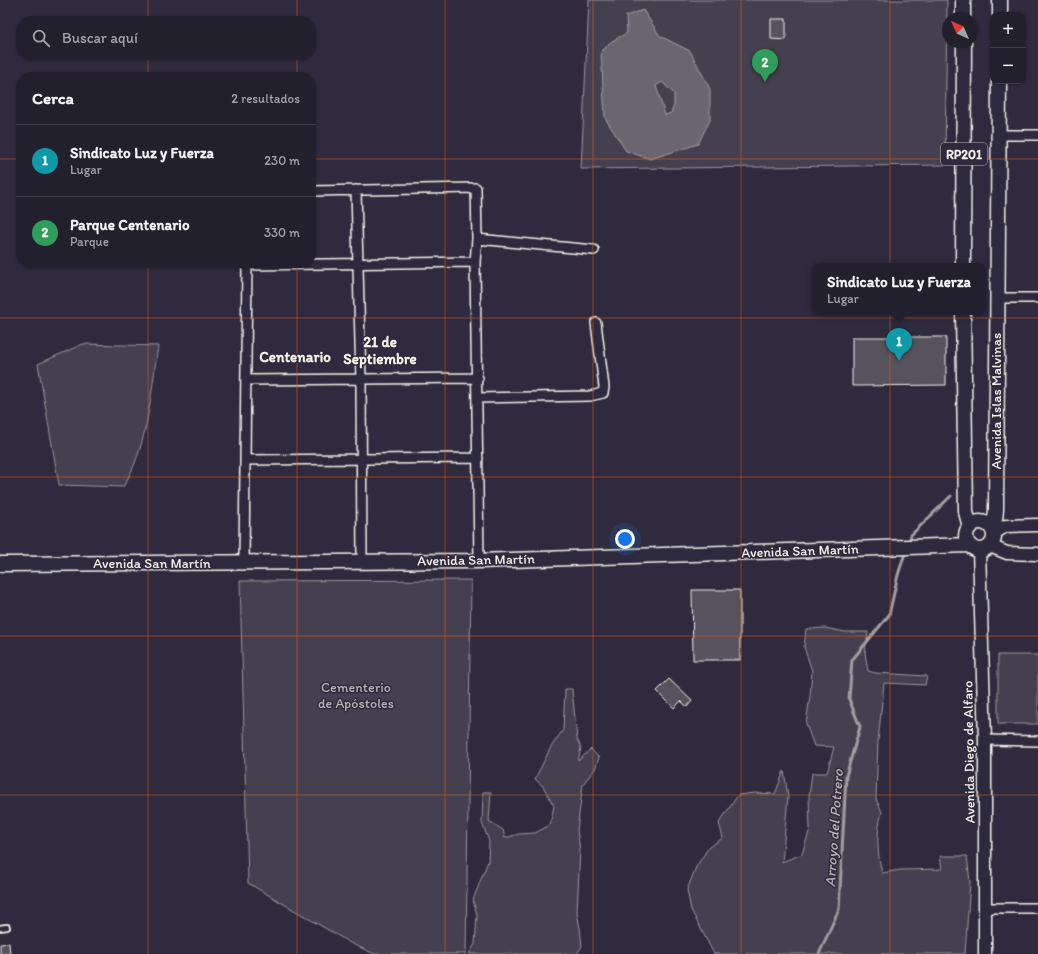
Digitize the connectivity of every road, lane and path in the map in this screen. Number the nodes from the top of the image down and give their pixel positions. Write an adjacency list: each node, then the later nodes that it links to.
1 (963, 0): 3 (main road)
2 (1000, 0): 4 (main road)
3 (964, 12)
4 (1000, 12)
5 (964, 48): 14 (main road, RP201)
6 (999, 84): 7 (main road, Avenida Islas Malvinas / RP201)
7 (998, 135): 8 (street); 18 (main road, Avenida Islas Malvinas / RP201)
8 (1038, 135)
9 (356, 190): 10 (street); 11 (street); 16 (street)
10 (316, 191)
11 (477, 239): 12 (street); 13 (street)
12 (594, 250)
13 (475, 262): 16 (street); 22 (street)
14 (963, 263)
15 (316, 264): 16 (street)
16 (358, 264): 24 (street)
17 (247, 268): 23 (street)
18 (997, 298): 19 (street); 30 (main road, Avenida Islas Malvinas / RP201)
19 (1038, 298)
20 (963, 315): 31 (main road, RP201)
21 (596, 323): 25 (street)
22 (478, 378): 24 (street); 25 (street)
23 (246, 380): 24 (street); 27 (street)
24 (361, 380): 28 (street)
25 (478, 398): 26 (street)
26 (478, 458): 28 (street); 33 (street)
27 (245, 460): 28 (street); 34 (street)
28 (362, 460): 35 (street)
29 (1038, 526): 30 (street)
30 (993, 531): 31 (main road, RP201); 31 (main road, Avenida San Martín)
31 (975, 540): 32 (street); 33 (main road, Avenida San Martín); 37 (street, Avenida Diego de Alfaro / RP201)
32 (1038, 554)
33 (479, 561): 35 (main road, Avenida San Martín)
34 (244, 562): 35 (main road, Avenida San Martín); 36 (main road, Avenida San Martín)
35 (362, 562)
36 (0, 564)
37 (985, 740): 38 (street); 39 (street, Avenida Diego de Alfaro / RP201)
38 (1038, 740)
39 (986, 908): 40 (street); 43 (street, Avenida Diego de Alfaro / RP201)
40 (1038, 908)
41 (0, 928): 42 (lane)
42 (7, 928)
43 (985, 954)

